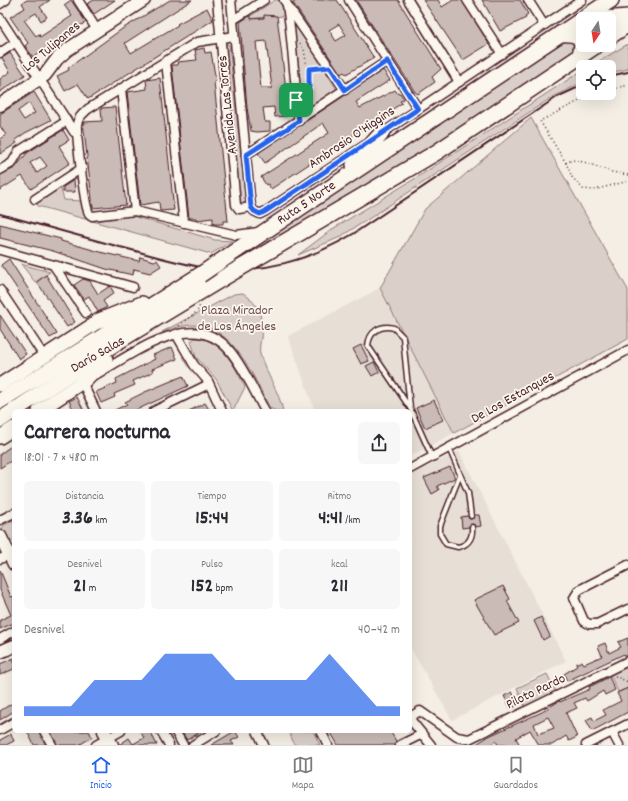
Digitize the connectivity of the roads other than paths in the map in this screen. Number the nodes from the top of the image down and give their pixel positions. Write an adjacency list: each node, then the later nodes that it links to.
1 (6, 0): 14 (street)
2 (78, 0): 22 (street)
3 (144, 0): 22 (street, Los Tulipanes)
4 (217, 0): 26 (street, Avenida Las Torres)
5 (231, 0): 18 (street, Avenida Las Torres)
6 (264, 0): 18 (street)
7 (349, 0): 32 (street)
8 (408, 0): 35 (street)
9 (468, 0): 30 (street)
10 (528, 0): 20 (street)
11 (582, 0): 20 (street, Ambrosio O'Higgins)
12 (611, 0): 24 (highway, Ruta 5 Norte)
13 (286, 2): 37 (street); 41 (street)
14 (0, 4)
15 (628, 17): 17 (highway)
16 (0, 18): 27 (street)
17 (616, 18)
18 (233, 20): 25 (street, Avenida Las Torres)
19 (628, 24): 23 (highway)
20 (544, 25): 30 (street, Ambrosio O'Higgins)
21 (576, 28): 24 (highway)
22 (97, 30): 34 (street, Los Tulipanes)
23 (616, 32)
24 (560, 34): 31 (highway); 47 (highway, Ruta 5 Norte)
25 (234, 36): 26 (street); 44 (street, Avenida Las Torres)
26 (220, 38): 33 (street); 49 (street, Avenida Las Torres)
27 (16, 42): 29 (street); 34 (street)
28 (587, 52): 31 (highway, Ruta 5 Norte)
29 (0, 53)
30 (502, 54): 35 (street, Ambrosio O'Higgins)
31 (580, 57): 61 (highway, Ruta 5 Norte, bridge)
32 (387, 61): 37 (street); 39 (street)
33 (166, 62): 36 (street); 52 (street)
34 (40, 79): 38 (street, Los Tulipanes); 40 (street)
35 (459, 82): 39 (street, Ambrosio O'Higgins)
36 (121, 88): 42 (street); 51 (street)
37 (345, 90): 41 (street)
38 (0, 105)
39 (418, 109): 43 (street, Ambrosio O'Higgins)
40 (67, 121): 42 (street); 46 (street)
41 (299, 121): 44 (street)
42 (77, 132): 45 (street)
43 (381, 134): 47 (highway); 50 (street, Ambrosio O'Higgins)
44 (246, 155): 50 (street, Avenida Las Torres)
45 (82, 168): 48 (street); 51 (street)
46 (0, 170)
47 (342, 179): 53 (highway, Ruta 5 Norte)
48 (35, 199)
49 (236, 206): 50 (street, Ambrosio O'Higgins)
50 (251, 207)
51 (135, 211): 52 (street)
52 (184, 224): 53 (street)
53 (238, 244): 58 (highway, Ruta 5 Norte, bridge)
54 (0, 250): 55 (street)
55 (54, 266): 56 (street); 59 (street)
56 (133, 287)
57 (0, 290): 64 (street)
58 (174, 291): 60 (highway); 68 (highway, Ruta 5 Norte)
59 (86, 313)
60 (99, 321): 64 (main road)
61 (140, 328): 65 (highway); 70 (highway, Ruta 5 Norte)
62 (176, 334): 65 (street, Darío Salas); 66 (street); 75 (street)
63 (628, 350): 81 (street, De Los Estanques)
64 (44, 356): 67 (main road)
65 (82, 382): 71 (main road, Darío Salas); 72 (street)
66 (209, 384): 73 (street); 74 (street)
67 (0, 385)
68 (0, 401)
69 (410, 408): 69 (lane)
70 (17, 409)
71 (42, 409)
72 (95, 409)
73 (160, 409)
74 (221, 409)
75 (264, 409)
76 (12, 412): 78 (highway, Ruta 5 Norte)
77 (412, 412): 82 (lane)
78 (0, 420)
79 (12, 429): 80 (main road)
80 (0, 437)
81 (449, 448): 82 (street, De Los Estanques); 84 (lane)
82 (432, 457): 83 (street, De Los Estanques)
83 (412, 468)
84 (460, 475): 86 (lane); 88 (lane)
85 (12, 514): 87 (street)
86 (471, 516)
87 (0, 520)
88 (472, 527)
89 (1, 540): 90 (street)
90 (9, 558)
91 (628, 565): 92 (street)
92 (628, 610)
93 (12, 632): 94 (street)
94 (0, 639)
95 (0, 643): 96 (street)
96 (12, 645)
97 (12, 646): 98 (street)
98 (0, 652)
99 (628, 661): 100 (street, Piloto Pardo)
100 (412, 716)
101 (412, 721): 113 (street)
102 (12, 723): 104 (street)
103 (628, 724): 105 (street)
104 (0, 730)
105 (612, 732): 124 (street); 125 (street)
106 (45, 733): 116 (street)
107 (117, 733): 114 (street)
108 (161, 733): 118 (street)
109 (175, 733): 119 (street)
110 (213, 733): 115 (street)
111 (258, 733): 120 (street)
112 (323, 733): 121 (street)
113 (422, 734): 122 (street); 123 (street)
114 (108, 738): 117 (street)
115 (198, 744)
116 (52, 745)
117 (96, 745)
118 (169, 745)
119 (183, 745)
120 (264, 745)
121 (328, 745)
122 (400, 745)
123 (431, 745)
124 (586, 745)
125 (619, 745)

